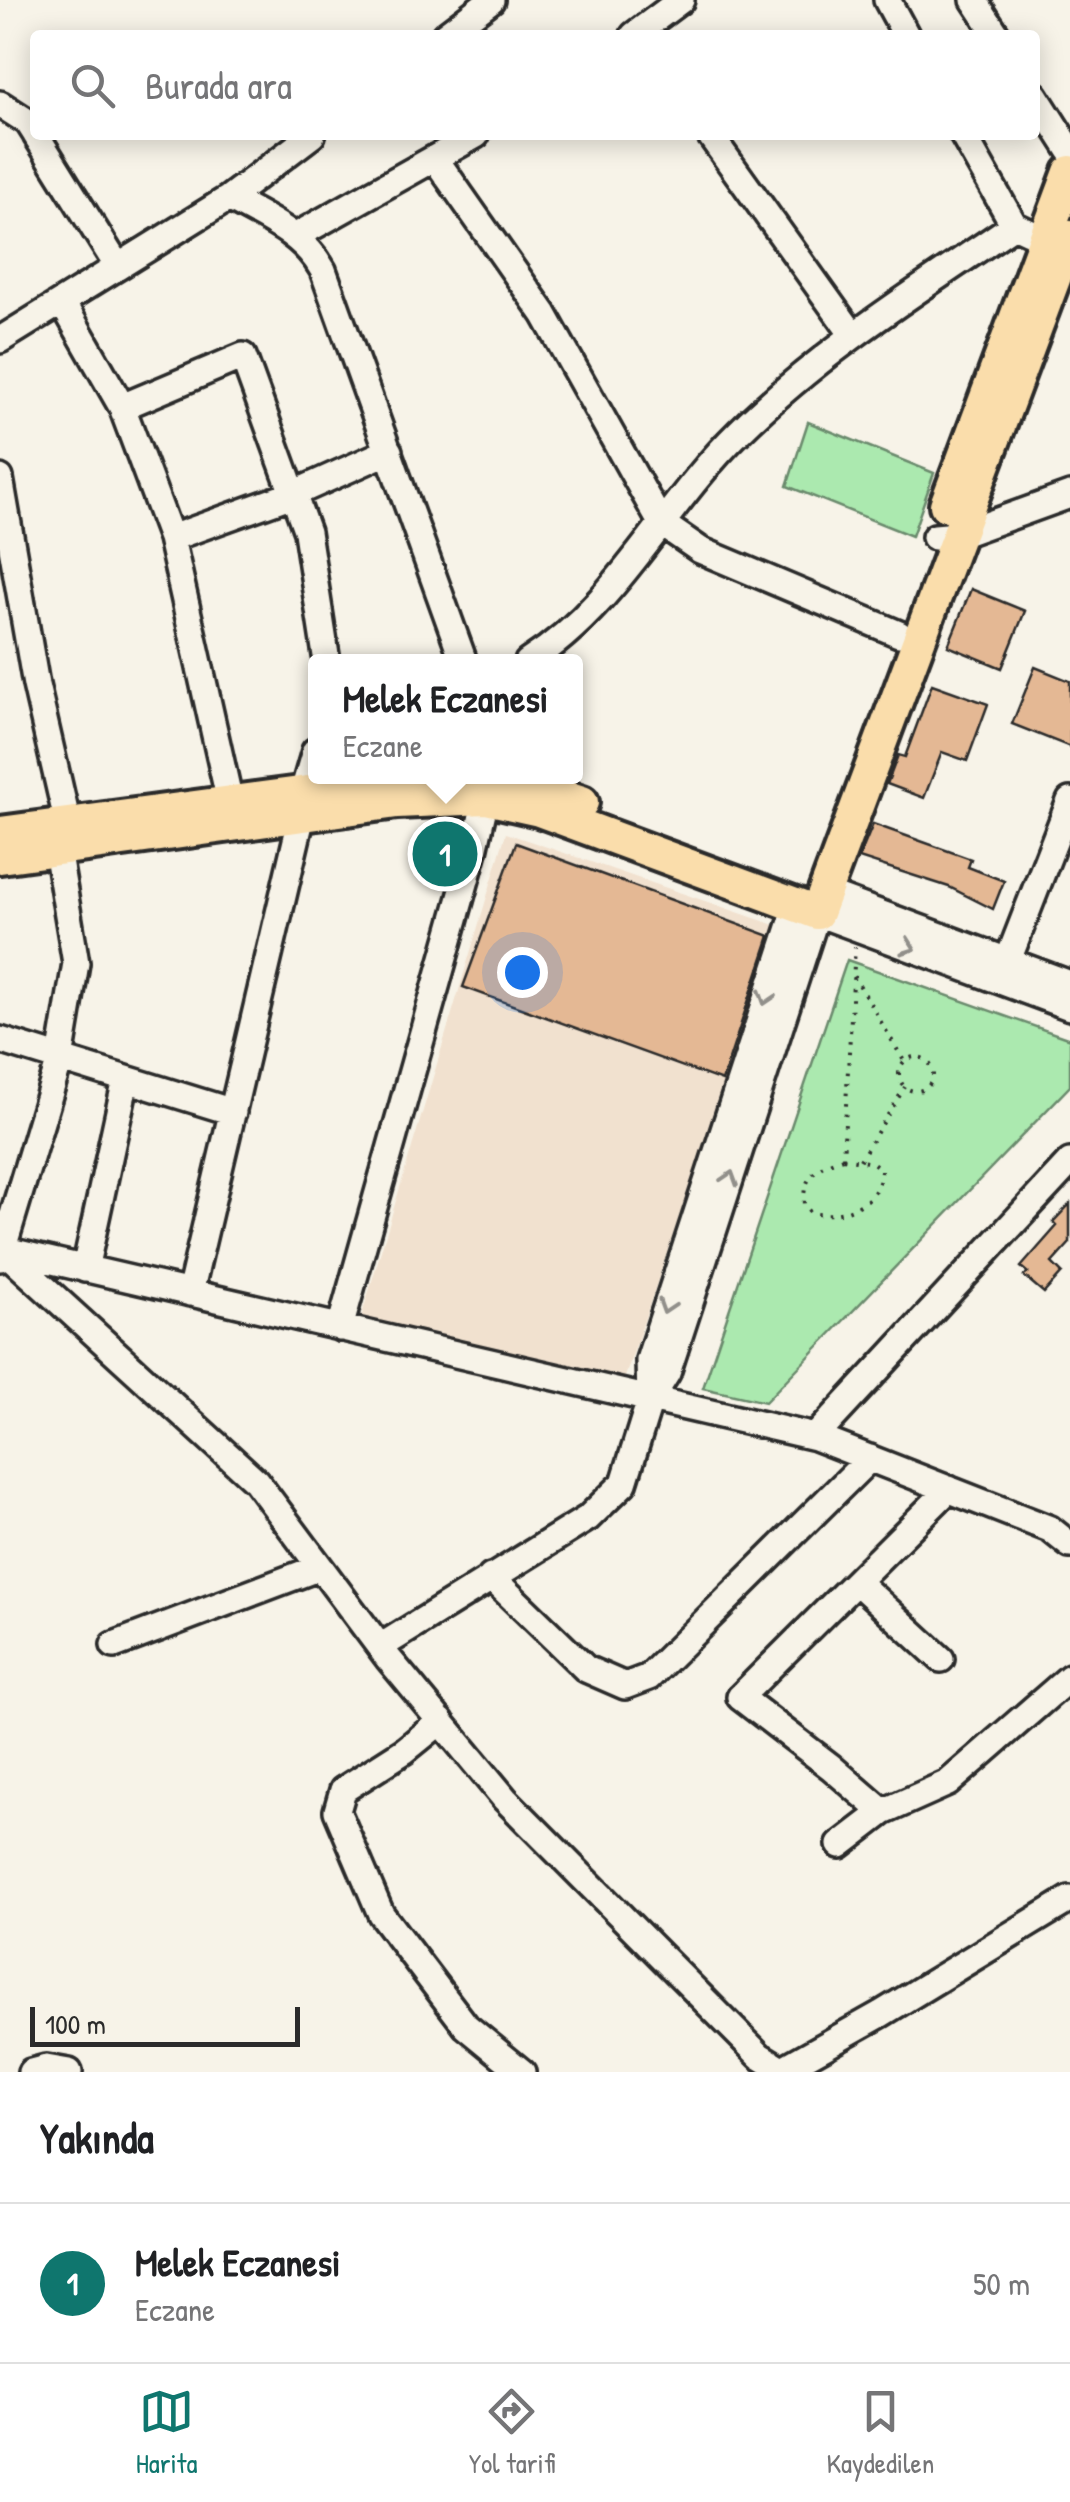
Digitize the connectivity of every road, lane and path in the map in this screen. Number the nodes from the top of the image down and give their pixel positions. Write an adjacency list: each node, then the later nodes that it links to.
1 (492, 0): 5 (street)
2 (681, 0): 6 (street)
3 (887, 0): 7 (street)
4 (974, 0): 8 (street)
5 (452, 30)
6 (642, 30)
7 (903, 30)
8 (993, 30)
9 (1040, 103): 17 (street)
10 (0, 104): 11 (street)
11 (30, 125)
12 (40, 140): 23 (street)
13 (305, 140): 20 (street)
14 (468, 140): 18 (street)
15 (714, 140): 25 (street)
16 (967, 140): 22 (street)
17 (1070, 150)
18 (436, 160): 21 (street); 32 (street)
19 (1070, 172): 22 (main road)
20 (228, 198): 21 (street); 23 (street)
21 (296, 236): 28 (street)
22 (1048, 236): 25 (street); 33 (main road)
23 (118, 268): 24 (street)
24 (62, 302): 26 (street); 27 (street)
25 (853, 336): 32 (street)
26 (0, 340)
27 (122, 407): 30 (street); 34 (street)
28 (389, 451): 30 (street); 37 (street)
29 (0, 478): 46 (street)
30 (293, 494): 34 (street); 36 (street)
31 (1070, 496): 33 (street)
32 (661, 523): 35 (street); 38 (street)
33 (947, 536): 35 (main road); 49 (main road)
34 (171, 538): 43 (street)
35 (898, 634): 49 (main road)
36 (326, 654)
37 (461, 654)
38 (540, 654)
39 (308, 781): 44 (street)
40 (395, 786): 41 (main road); 44 (main road)
41 (494, 787): 49 (main road); 67 (street)
42 (1070, 801): 47 (street)
43 (230, 802): 44 (main road); 46 (main road)
44 (303, 803): 46 (main road); 60 (street)
45 (0, 833): 46 (main road)
46 (66, 840): 48 (main road); 56 (street)
47 (1063, 841): 51 (street)
48 (0, 857)
49 (811, 899): 50 (street); 51 (street); 68 (street)
50 (856, 928): 51 (street, one-way to 51); 52 (path)
51 (1004, 971): 53 (street); 54 (street)
52 (854, 976): 57 (path); 61 (path)
53 (1070, 984)
54 (1070, 1007)
55 (0, 1040): 56 (street)
56 (60, 1059): 58 (street); 64 (street)
57 (904, 1061): 59 (path); 59 (path)
58 (126, 1079): 60 (street); 65 (street)
59 (905, 1087): 62 (path)
60 (233, 1112): 66 (street)
61 (843, 1158): 62 (path); 62 (path)
62 (860, 1160)
63 (1070, 1162): 69 (street)
64 (1, 1252): 65 (street); 73 (street)
65 (85, 1269): 66 (street)
66 (190, 1294): 67 (street)
67 (340, 1328): 68 (street)
68 (650, 1400): 69 (street); 74 (street)
69 (816, 1437): 70 (street)
70 (870, 1458): 71 (street); 74 (street)
71 (949, 1489): 72 (street); 75 (street)
72 (1070, 1545)
73 (320, 1566): 76 (street); 77 (street)
74 (491, 1576): 77 (street)
75 (856, 1582): 78 (street); 81 (street)
76 (114, 1645)
77 (380, 1647): 80 (street)
78 (941, 1659)
79 (1070, 1677): 81 (street)
80 (441, 1721): 84 (street); 87 (street)
81 (883, 1812): 82 (street)
82 (840, 1845)
83 (1070, 1899): 84 (street)
84 (769, 2067)
85 (31, 2072): 86 (street)
86 (69, 2072)
87 (522, 2072)

